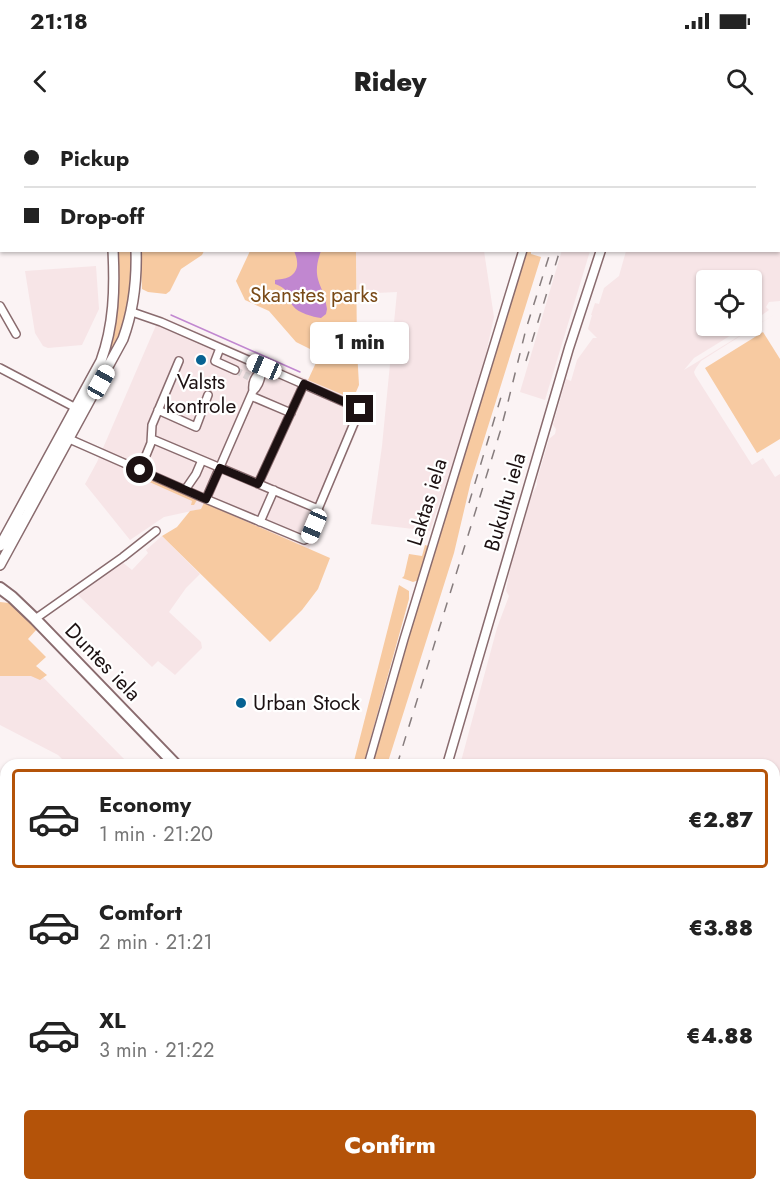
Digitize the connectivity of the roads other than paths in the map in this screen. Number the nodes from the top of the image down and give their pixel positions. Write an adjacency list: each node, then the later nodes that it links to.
1 (113, 252): 16 (main road)
2 (136, 252): 6 (main road)
3 (522, 252): 38 (street, Laktas iela)
4 (600, 252): 39 (street, Bukultu iela)
5 (0, 306): 7 (street)
6 (132, 312): 8 (street); 19 (main road)
7 (16, 334)
8 (220, 348): 11 (street); 12 (street)
9 (179, 361): 17 (street)
10 (0, 368): 16 (street)
11 (235, 370)
12 (263, 370): 13 (street); 14 (street); 14 (street)
13 (304, 384): 18 (street); 28 (street)
14 (252, 393): 18 (street); 22 (street)
15 (208, 396): 17 (street)
16 (76, 408): 19 (main road)
17 (158, 410): 20 (street)
18 (291, 413): 24 (street)
19 (65, 438): 23 (street); 31 (main road); 32 (main road)
20 (152, 439): 21 (street); 23 (street)
21 (202, 460): 22 (street); 25 (street)
22 (220, 468): 24 (street); 27 (street)
23 (140, 470): 25 (street)
24 (258, 484): 26 (street)
25 (185, 490): 27 (street)
26 (274, 490): 28 (street); 29 (street)
27 (206, 499): 29 (street)
28 (318, 509): 29 (street)
29 (260, 522)
30 (156, 531): 36 (street)
31 (0, 546)
32 (0, 565)
33 (0, 588): 35 (main road, Duntes iela)
34 (0, 597): 35 (street)
35 (12, 597): 36 (main road, Duntes iela)
36 (35, 619): 37 (main road, Duntes iela)
37 (170, 759)
38 (370, 759)
39 (449, 759)

